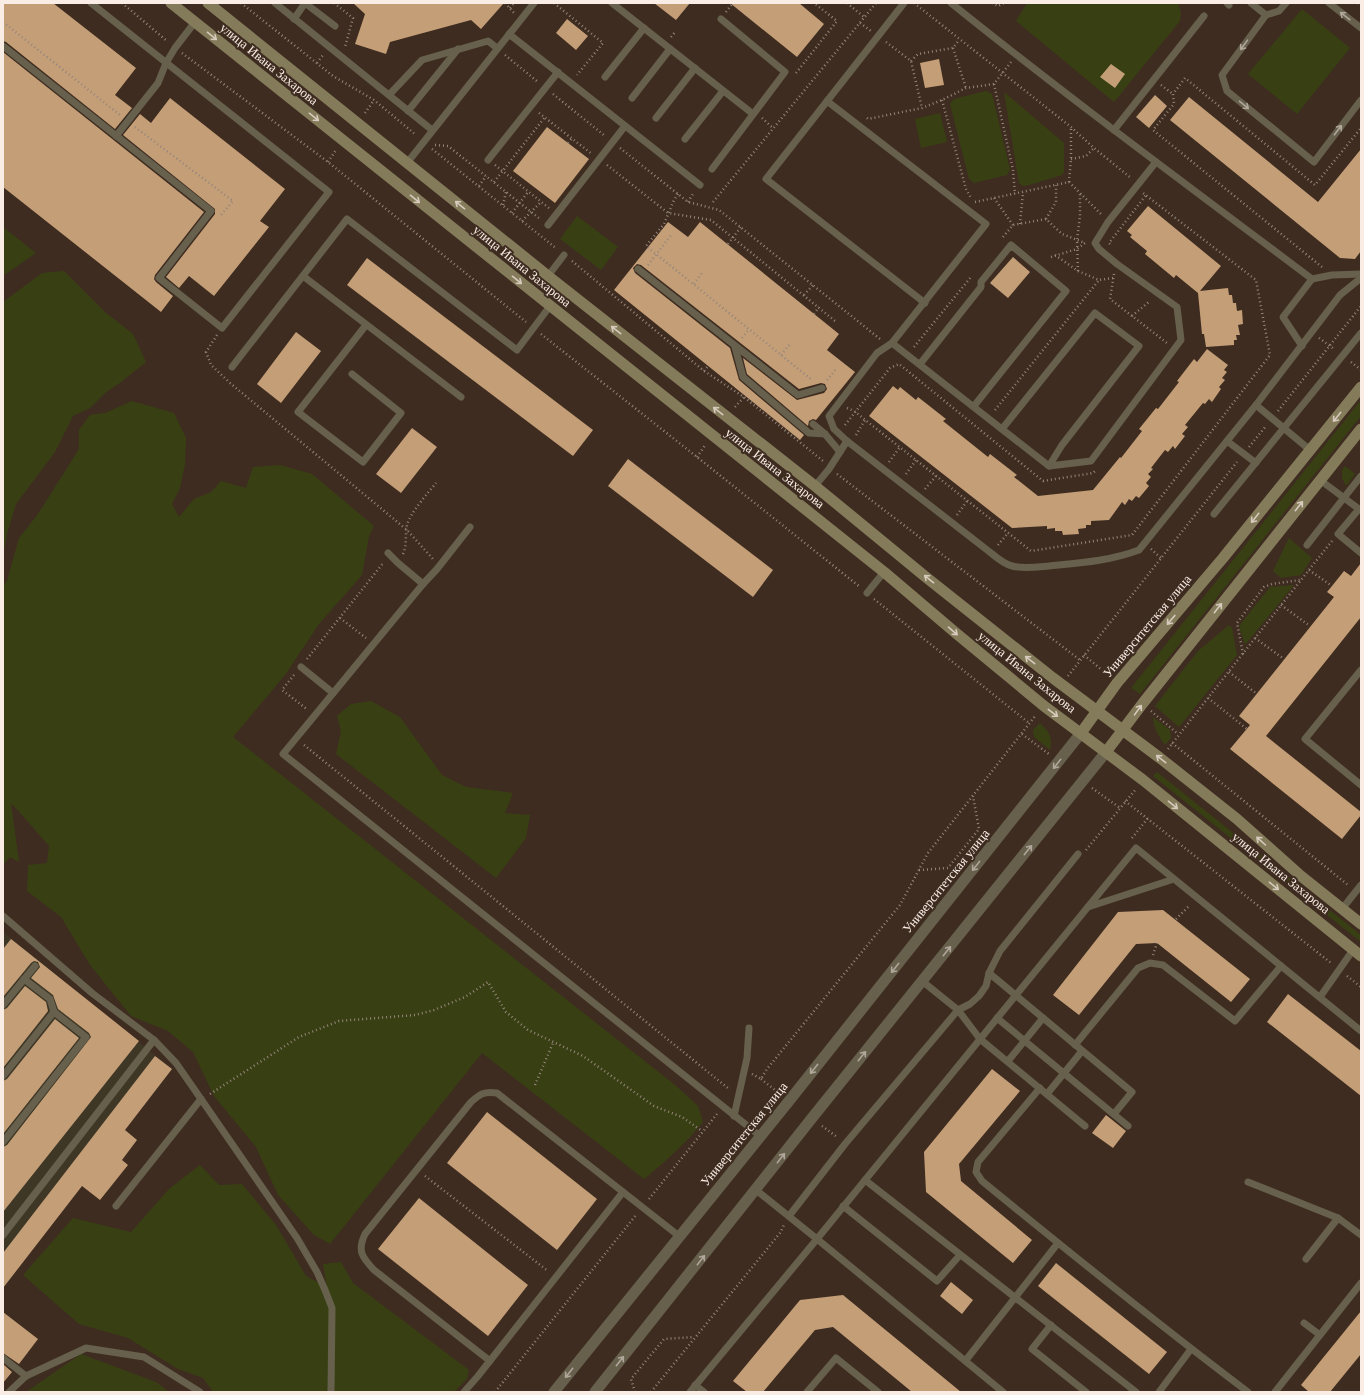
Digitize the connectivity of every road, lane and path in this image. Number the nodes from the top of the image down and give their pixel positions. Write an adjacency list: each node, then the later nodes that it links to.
1 (91, 3): 51 (lane)
2 (122, 3): 43 (path)
3 (171, 3): 32 (main road, улица Ивана Захарова)
4 (208, 3): 95 (main road, улица Ивана Захарова)
5 (241, 3): 86 (path)
6 (275, 3): 29 (lane)
7 (305, 3): 29 (lane); 34 (lane)
8 (334, 3): 47 (path)
9 (514, 3): 25 (path)
10 (534, 3): 38 (lane)
11 (554, 3): 57 (path)
12 (612, 3): 35 (lane)
13 (814, 3): 54 (path)
14 (847, 3): 27 (path)
15 (876, 3): 27 (path)
16 (904, 3): 39 (lane)
17 (951, 3): 49 (lane)
18 (992, 3): 19 (path)
19 (1004, 3)
20 (1251, 3): 26 (lane)
21 (1286, 3): 26 (lane)
22 (1329, 3): 36 (lane, one-way to 22)
23 (1358, 3): 24 (path)
24 (1361, 6)
25 (510, 8)
26 (1266, 15): 67 (lane, one-way to 67)
27 (864, 16): 33 (path)
28 (1204, 16): 56 (lane)
29 (294, 19): 64 (lane)
30 (721, 19): 73 (lane)
31 (3, 22): 78 (path)
32 (195, 22): 43 (lane); 154 (main road, улица Ивана Захарова, one-way to 154)
33 (860, 23): 39 (path); 112 (path)
34 (335, 26)
35 (644, 28): 46 (lane); 55 (lane)
36 (1361, 28)
37 (676, 31): 40 (path)
38 (509, 34): 48 (lane); 53 (lane)
39 (877, 36): 50 (path); 68 (lane)
40 (670, 38)
41 (959, 40): 44 (path)
42 (3, 46): 83 (lane)
43 (176, 48): 51 (lane); 161 (path)
44 (954, 48): 50 (path); 60 (path)
45 (458, 49): 48 (lane); 64 (lane); 70 (lane)
46 (670, 49): 52 (lane); 65 (lane)
47 (350, 51)
48 (500, 51): 59 (path); 81 (lane)
49 (1016, 55): 58 (path); 82 (lane)
50 (911, 61): 69 (path)
51 (166, 63): 78 (lane); 160 (lane)
52 (695, 68): 62 (lane); 77 (lane)
53 (558, 72): 57 (lane); 59 (lane)
54 (794, 75)
55 (605, 77)
56 (1154, 79): 63 (path); 82 (lane)
57 (571, 83): 79 (lane)
58 (994, 84): 60 (path); 108 (path)
59 (546, 88): 87 (path); 93 (lane)
60 (966, 88): 66 (path)
61 (1178, 88): 63 (path)
62 (723, 91): 73 (lane); 85 (lane)
63 (1173, 94): 143 (path)
64 (389, 96): 70 (lane)
65 (632, 98)
66 (942, 100): 69 (path); 110 (path)
67 (1361, 100)
68 (827, 101): 153 (lane); 153 (lane)
69 (922, 108): 74 (path)
70 (408, 111): 81 (lane)
71 (765, 111): 76 (path)
72 (539, 113): 75 (path)
73 (753, 114): 96 (lane)
74 (862, 114)
75 (545, 117): 84 (path); 97 (path)
76 (760, 117)
77 (656, 118)
78 (128, 121): 83 (lane); 119 (path)
79 (625, 126): 87 (lane); 101 (lane)
80 (1071, 127): 92 (path)
81 (432, 130): 86 (lane)
82 (1114, 130): 94 (lane)
83 (116, 136): 160 (lane)
84 (572, 138): 88 (path); 91 (path)
85 (685, 140)
86 (423, 141): 95 (lane); 103 (path)
87 (613, 142): 91 (lane); 107 (path)
88 (568, 143)
89 (433, 145): 98 (path)
90 (1094, 148): 92 (path)
91 (600, 159): 117 (path); 118 (lane)
92 (1071, 159): 100 (path)
93 (488, 160): 97 (path)
94 (1156, 162): 122 (lane); 148 (lane)
95 (407, 163): 145 (main road, улица Ивана Захарова, one-way to 95)
96 (712, 169)
97 (502, 171): 99 (path); 105 (path)
98 (486, 176): 99 (path); 103 (path)
99 (494, 182): 104 (path)
100 (1069, 182): 102 (path); 109 (path)
101 (700, 185)
102 (1056, 185): 106 (path); 120 (path)
103 (479, 186): 114 (path)
104 (506, 192): 113 (path); 114 (path)
105 (528, 192): 111 (path); 113 (path)
106 (1023, 192): 108 (path); 123 (path)
107 (678, 194): 117 (path); 126 (path)
108 (1015, 194): 110 (path)
109 (1080, 194): 122 (path); 129 (path)
110 (994, 198): 125 (path)
111 (541, 202): 116 (path); 118 (path)
112 (713, 202)
113 (520, 203): 115 (path); 116 (path)
114 (502, 205): 115 (path)
115 (512, 213): 121 (path)
116 (532, 213): 121 (path); 124 (path)
117 (668, 213): 128 (path); 133 (path)
118 (557, 215): 124 (lane)
119 (219, 219)
120 (1046, 220): 123 (path); 129 (path)
121 (522, 222): 134 (path)
122 (1108, 222): 137 (lane)
123 (1020, 224): 125 (path)
124 (548, 225)
125 (1013, 225): 130 (path)
126 (741, 227): 128 (path); 151 (path)
127 (672, 234): 133 (path)
128 (733, 238): 131 (path); 152 (path)
129 (1077, 240): 132 (path); 132 (path)
130 (999, 242)
131 (728, 244)
132 (1077, 249): 135 (path); 139 (path)
133 (656, 254): 138 (path); 150 (path)
134 (564, 255): 145 (lane); 174 (path)
135 (1055, 255): 136 (path); 139 (path)
136 (1051, 257)
137 (1117, 264): 146 (path); 167 (lane)
138 (640, 271): 166 (lane)
139 (1078, 271): 149 (path)
140 (975, 272): 169 (path)
141 (702, 273): 150 (path)
142 (1361, 274): 143 (lane)
143 (1332, 275): 148 (lane)
144 (303, 276): 159 (lane); 161 (lane); 172 (lane)
145 (548, 276): 206 (main road, улица Ивана Захарова, one-way to 145)
146 (1113, 278): 149 (path); 167 (path)
147 (1361, 278): 165 (lane)
148 (1312, 279): 165 (lane)
149 (1099, 280): 181 (path)
150 (694, 284): 168 (path)
151 (813, 285): 152 (path); 164 (path)
152 (804, 295): 156 (path)
153 (925, 302): 164 (lane)
154 (550, 306): 161 (lane); 225 (main road, улица Ивана Захарова)
155 (1361, 306): 182 (path)
156 (819, 307): 157 (path); 158 (path)
157 (814, 314)
158 (835, 321)
159 (366, 325): 175 (lane); 178 (lane)
160 (222, 328): 214 (path)
161 (534, 328): 229 (path)
162 (1361, 333): 185 (lane)
163 (790, 344): 168 (path)
164 (890, 345): 169 (lane); 169 (path); 191 (lane)
165 (1302, 346): 179 (lane)
166 (735, 347): 177 (lane); 189 (lane)
167 (1175, 349): 198 (lane)
168 (781, 355): 177 (path)
169 (908, 355): 170 (lane)
170 (920, 364): 180 (lane); 180 (lane)
171 (708, 366): 174 (path)
172 (232, 367)
173 (837, 368): 177 (path)
174 (704, 371): 199 (path)
175 (352, 374)
176 (1361, 387): 193 (main road, Университетская улица, one-way to 193)
177 (822, 388)
178 (461, 397)
179 (1256, 405): 182 (lane); 190 (lane)
180 (974, 406): 181 (lane)
181 (989, 418): 186 (lane); 188 (path)
182 (1272, 418): 185 (lane); 195 (path)
183 (865, 420): 191 (path)
184 (813, 424): 189 (lane)
185 (1284, 428): 193 (lane); 197 (lane)
186 (1002, 429): 198 (lane); 198 (lane)
187 (1361, 429): 203 (main road)
188 (980, 430)
189 (826, 434): 194 (lane)
190 (1227, 441): 195 (lane); 220 (lane)
191 (848, 442): 194 (lane); 200 (lane)
192 (900, 447): 200 (path)
193 (1310, 450): 242 (main road, Университетская улица, one-way to 242)
194 (840, 452): 199 (lane)
195 (1244, 454): 197 (lane); 236 (path)
196 (916, 460): 204 (path)
197 (1256, 463): 211 (lane)
198 (1049, 466)
199 (829, 469): 206 (lane); 238 (path)
200 (884, 470): 204 (lane)
201 (936, 476): 207 (path)
202 (1361, 476): 208 (lane)
203 (1320, 480): 208 (lane); 247 (main road, one-way to 203)
204 (900, 482): 207 (lane)
205 (436, 483): 214 (path)
206 (815, 486): 243 (main road, улица Ивана Захарова, one-way to 206)
207 (919, 497): 212 (lane)
208 (1344, 498): 210 (lane); 217 (lane)
209 (967, 501): 212 (path)
210 (1360, 509): 216 (lane)
211 (1214, 514)
212 (952, 523): 220 (lane)
213 (470, 527): 223 (lane)
214 (407, 530): 221 (path); 223 (path)
215 (1008, 533): 220 (path)
216 (1338, 534): 219 (lane); 224 (path)
217 (1307, 546)
218 (388, 553): 221 (lane)
219 (1361, 553)
220 (991, 554)
221 (398, 563): 227 (lane)
222 (379, 569): 231 (path)
223 (437, 569): 227 (lane)
224 (1309, 570): 226 (path); 228 (path)
225 (884, 572): 229 (lane); 248 (main road, улица Ивана Захарова, one-way to 248)
226 (1301, 580): 230 (path); 235 (path)
227 (423, 584): 234 (lane)
228 (1332, 586)
229 (867, 593): 251 (path)
230 (1281, 605): 232 (path); 233 (path)
231 (340, 618): 234 (path); 239 (path)
232 (1310, 626)
233 (1255, 638): 235 (path); 237 (path)
234 (373, 644): 244 (lane)
235 (1243, 654): 241 (path)
236 (1084, 655): 238 (path); 242 (path)
237 (1284, 659)
238 (1080, 660): 243 (path)
239 (300, 667): 244 (lane); 250 (path)
240 (1361, 670): 261 (lane)
241 (1229, 672): 245 (path); 246 (path)
242 (1117, 683): 249 (main road, Университетская улица)
243 (1061, 684): 249 (main road, улица Ивана Захарова)
244 (333, 693): 250 (lane)
245 (1257, 694)
246 (1208, 698): 252 (path); 256 (path)
247 (1143, 703): 253 (main road, one-way to 247); 256 (path)
248 (1044, 706): 251 (path); 254 (main road, улица Ивана Захарова, one-way to 254)
249 (1097, 711): 253 (main road, улица Ивана Захарова); 254 (main road, Университетская улица)
250 (314, 715): 306 (lane)
251 (1029, 723): 255 (path)
252 (1247, 729)
253 (1123, 730): 258 (main road); 271 (main road, улица Ивана Захарова, one-way to 253)
254 (1080, 733): 258 (main road, улица Ивана Захарова); 259 (street, Университетская улица)
255 (1022, 734): 259 (path); 262 (path)
256 (1178, 734): 268 (path)
257 (307, 738): 306 (path)
258 (1106, 752): 260 (street); 275 (main road, улица Ивана Захарова, one-way to 275)
259 (1059, 762): 312 (street, Университетская улица, one-way to 312)
260 (1083, 781): 263 (path); 281 (street, one-way to 260)
261 (1361, 785)
262 (973, 795): 265 (path); 265 (path)
263 (1120, 808): 264 (path); 278 (path)
264 (1078, 854): 279 (lane)
265 (919, 870): 299 (path)
266 (1174, 879): 269 (lane); 270 (lane); 270 (lane)
267 (1361, 885): 268 (lane)
268 (1356, 891): 271 (lane)
269 (1197, 897): 273 (path); 277 (lane)
270 (1088, 907): 283 (lane)
271 (1342, 909): 274 (main road, улица Ивана Захарова)
272 (3, 916): 293 (lane)
273 (1176, 919)
274 (1361, 924)
275 (1357, 953): 278 (lane)
276 (34, 966): 280 (lane)
277 (1281, 966): 284 (lane); 296 (lane)
278 (1339, 970): 282 (path); 284 (lane)
279 (989, 973): 283 (lane); 286 (lane)
280 (24, 979): 285 (lane); 287 (lane)
281 (922, 981): 286 (lane); 317 (street, one-way to 281)
282 (1361, 987)
283 (1015, 996): 288 (lane); 289 (lane)
284 (1320, 997): 291 (lane)
285 (3, 1005)
286 (958, 1010): 292 (lane); 322 (lane)
287 (54, 1012): 301 (lane); 313 (lane)
288 (997, 1018): 292 (lane); 294 (lane)
289 (1042, 1018): 294 (lane); 296 (lane)
290 (749, 1028): 308 (lane)
291 (1361, 1031)
292 (980, 1038): 298 (lane); 315 (lane)
293 (154, 1040): 305 (lane); 324 (lane)
294 (1024, 1040): 298 (lane); 300 (lane)
295 (553, 1043): 302 (path); 305 (path); 311 (path)
296 (1075, 1045): 297 (lane)
297 (1082, 1051): 300 (lane); 307 (lane)
298 (1008, 1061): 303 (lane)
299 (767, 1069)
300 (1064, 1073): 304 (lane); 307 (lane)
301 (3, 1076)
302 (535, 1085)
303 (1040, 1088): 304 (lane); 328 (lane)
304 (1047, 1094): 309 (lane)
305 (202, 1099): 319 (lane); 346 (lane)
306 (722, 1107): 308 (lane); 311 (path)
307 (1114, 1114): 310 (lane)
308 (734, 1116): 312 (lane)
309 (1085, 1126)
310 (1128, 1126)
311 (702, 1131): 321 (path)
312 (760, 1136): 326 (street, Университетская улица)
313 (3, 1142)
314 (417, 1170): 318 (lane); 331 (path); 341 (lane)
315 (865, 1180): 320 (lane); 329 (lane)
316 (1248, 1182): 323 (lane)
317 (756, 1190): 322 (lane); 350 (street, one-way to 317)
318 (623, 1192): 321 (lane); 331 (lane)
319 (116, 1206)
320 (843, 1206): 327 (lane); 329 (lane)
321 (642, 1207): 326 (lane); 348 (path)
322 (789, 1216): 327 (lane); 337 (path)
323 (1338, 1218): 325 (lane); 330 (lane)
324 (3, 1235)
325 (1361, 1235)
326 (679, 1236): 349 (street, Университетская улица, one-way to 349)
327 (817, 1239): 340 (lane); 343 (lane)
328 (1058, 1243): 333 (lane); 338 (lane)
329 (960, 1255): 333 (lane)
330 (1306, 1259)
331 (556, 1278): 341 (lane)
332 (1361, 1283): 336 (lane)
333 (1015, 1298): 335 (lane); 340 (lane)
334 (1304, 1323): 336 (lane)
335 (1051, 1326): 358 (lane); 359 (lane)
336 (1320, 1335): 362 (lane)
337 (695, 1337): 351 (path); 352 (path)
338 (1191, 1349): 360 (lane); 361 (lane)
339 (3, 1358): 342 (lane)
340 (966, 1360): 357 (lane)
341 (490, 1361): 347 (lane)
342 (26, 1376): 344 (lane); 345 (lane)
343 (695, 1385): 353 (lane); 354 (lane)
344 (9, 1392)
345 (200, 1392)
346 (331, 1392)
347 (464, 1392)
348 (495, 1392)
349 (554, 1392)
350 (595, 1392)
351 (635, 1392)
352 (651, 1392)
353 (690, 1392)
354 (704, 1392)
355 (807, 1392): 356 (lane)
356 (878, 1392)
357 (1003, 1392)
358 (1086, 1392)
359 (1136, 1392)
360 (1159, 1392)
361 (1248, 1392)
362 (1274, 1392)

